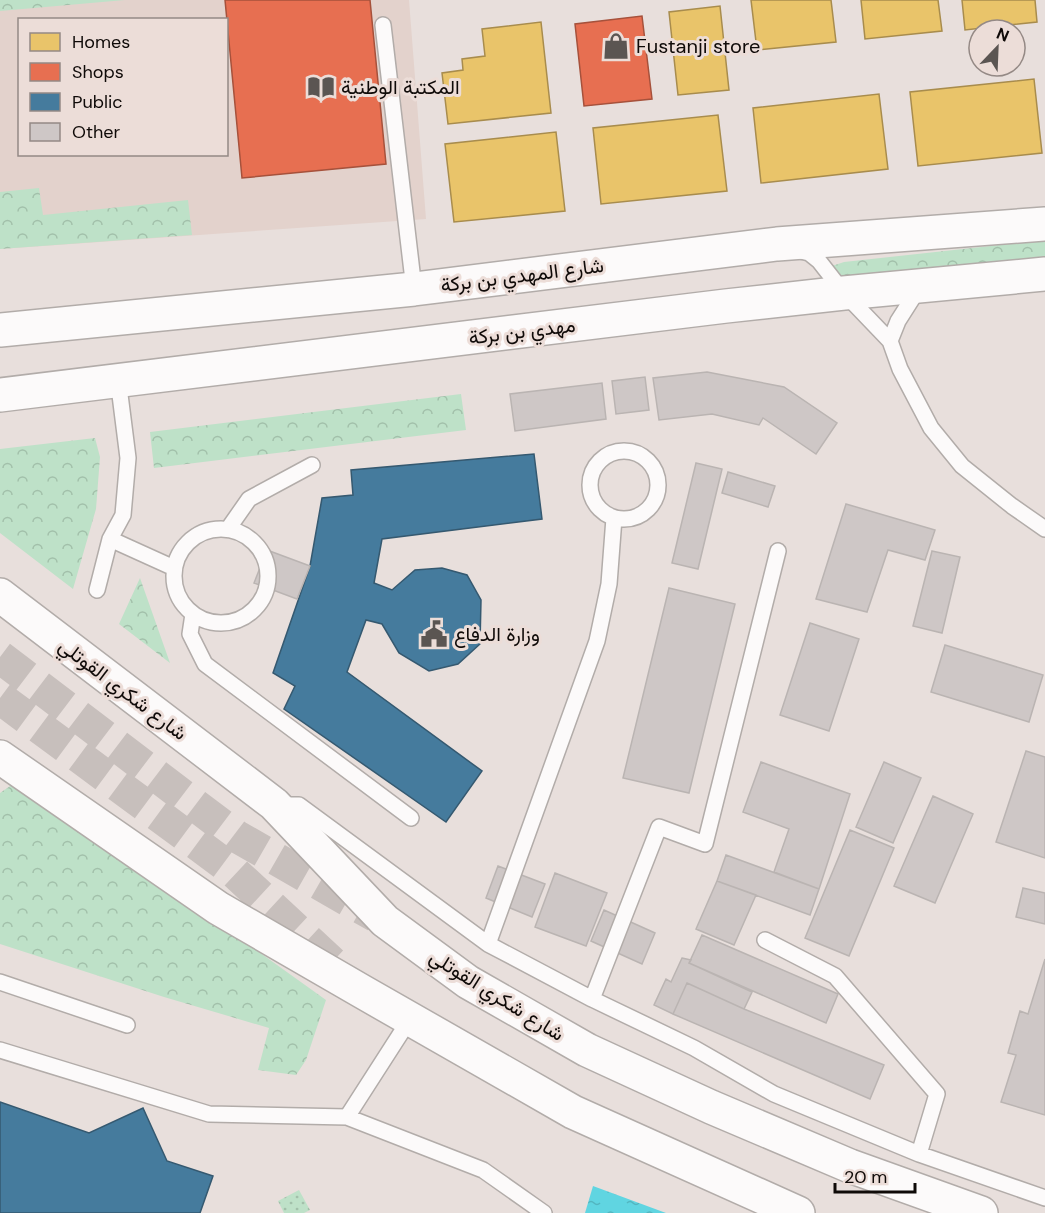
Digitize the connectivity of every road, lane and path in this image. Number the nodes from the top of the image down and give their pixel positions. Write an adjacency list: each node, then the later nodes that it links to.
1 (383, 25): 6 (lane)
2 (1045, 224): 3 (main road, شارع المهدي بن بركة)
3 (777, 244): 6 (main road, شارع المهدي بن بركة); 7 (lane)
4 (1045, 274): 5 (main road, مهدي بن بركة)
5 (921, 286): 7 (main road, مهدي بن بركة); 9 (lane)
6 (414, 289): 8 (main road, شارع المهدي بن بركة)
7 (844, 293): 9 (lane); 10 (main road, مهدي بن بركة)
8 (0, 330)
9 (890, 341): 14 (lane)
10 (118, 380): 11 (main road, مهدي بن بركة); 16 (lane)
11 (0, 393)
12 (312, 465): 15 (lane)
13 (614, 518): 13 (lane); 26 (lane)
14 (1045, 529)
15 (228, 530): 18 (lane); 21 (lane)
16 (110, 539): 18 (lane); 19 (lane)
17 (778, 551): 28 (lane)
18 (174, 568): 21 (lane)
19 (97, 590)
20 (0, 595): 23 (main road, شارع شكري القوتلي)
21 (193, 614): 24 (lane)
22 (0, 757): 29 (main road)
23 (274, 804): 26 (lane); 37 (main road, شارع شكري القوتلي)
24 (411, 818)
25 (765, 940): 33 (lane)
26 (488, 944): 28 (lane)
27 (0, 982): 30 (lane)
28 (592, 999): 33 (lane)
29 (410, 1019): 32 (lane); 36 (main road)
30 (127, 1025)
31 (0, 1050): 32 (lane)
32 (347, 1117): 35 (lane)
33 (920, 1154): 34 (lane)
34 (1045, 1198)
35 (544, 1213)
36 (798, 1213)
37 (981, 1213)

